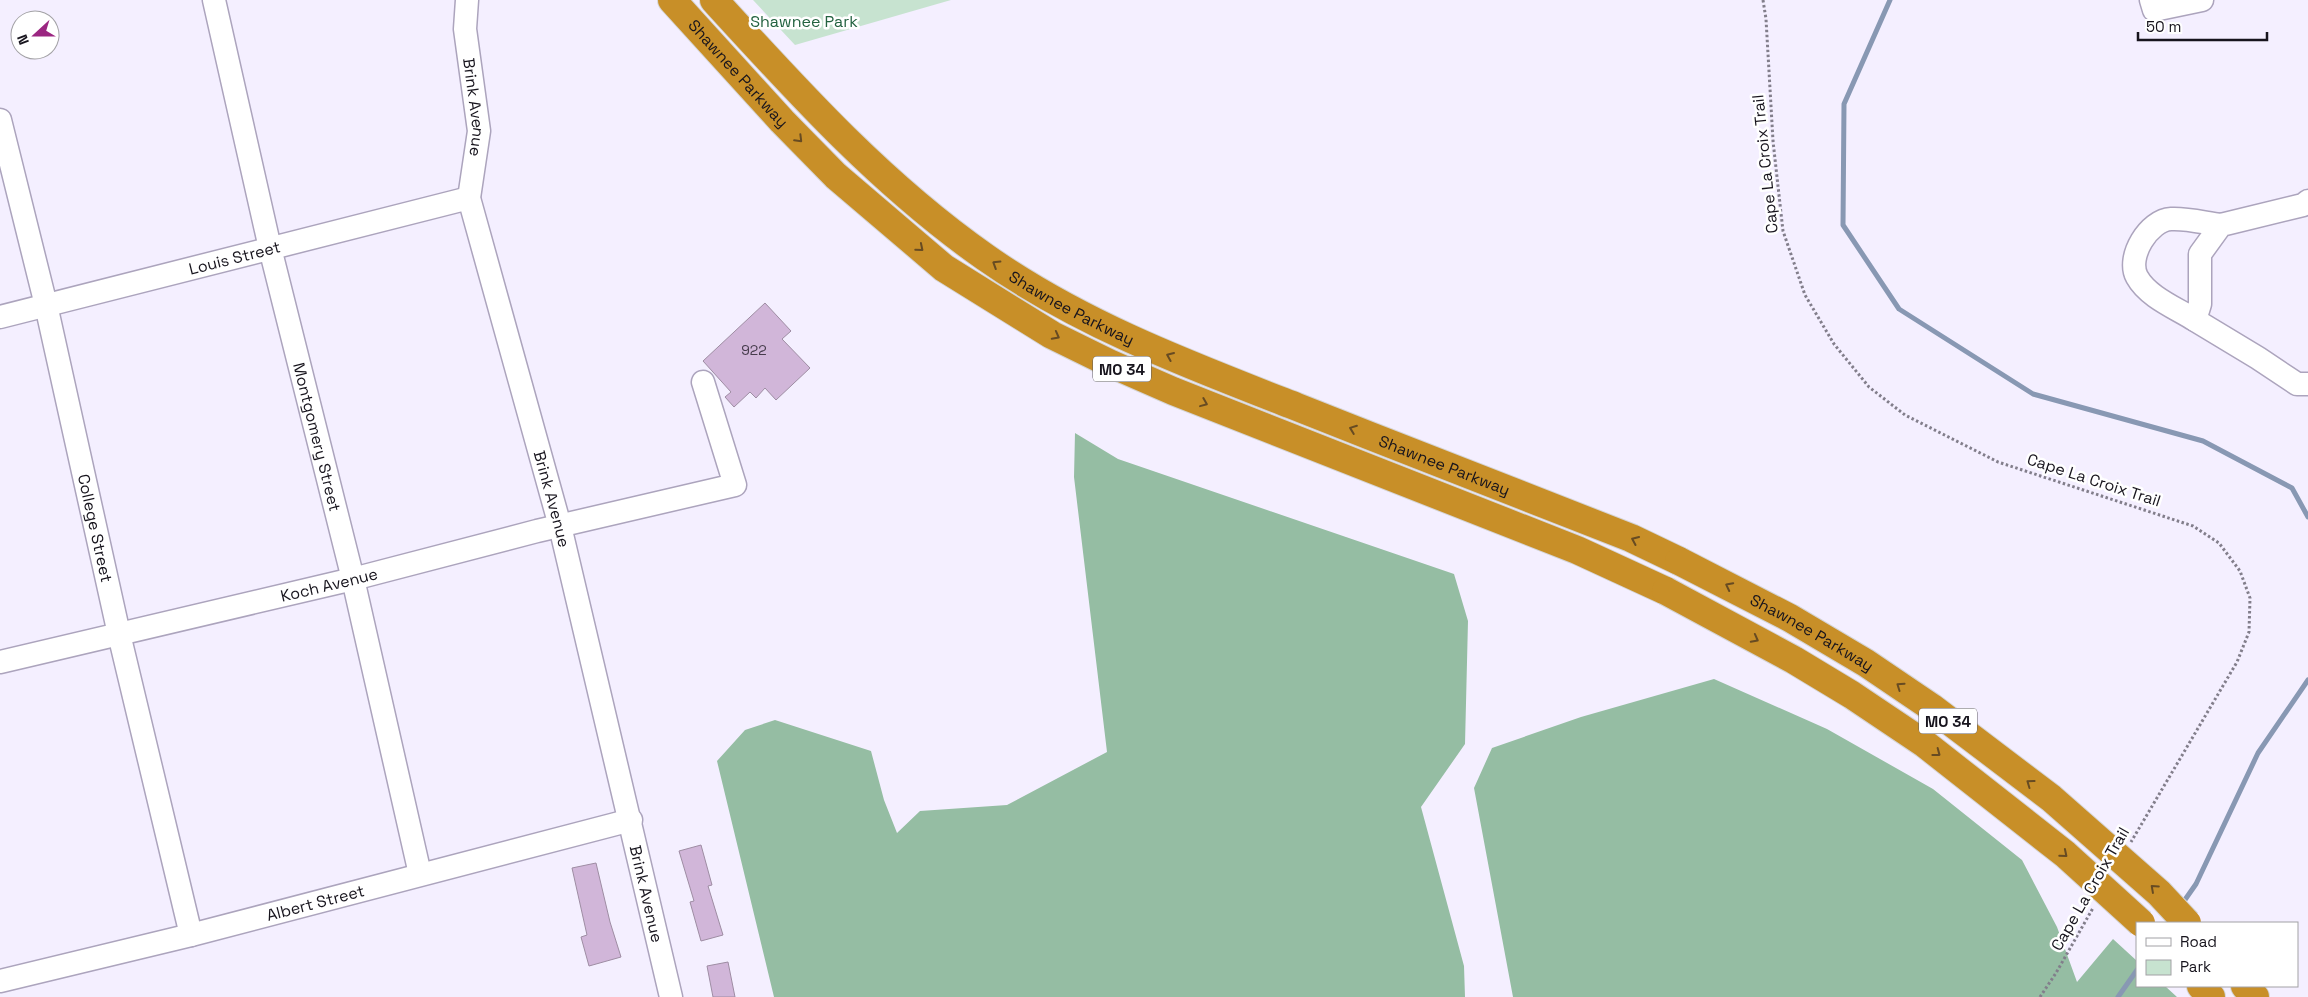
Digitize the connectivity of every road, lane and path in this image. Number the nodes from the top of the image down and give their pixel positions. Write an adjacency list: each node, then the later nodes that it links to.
1 (214, 0): 12 (street, Montgomery Street)
2 (467, 0): 9 (street, Brink Avenue)
3 (672, 0): 26 (highway, Shawnee Parkway / MO 34, one-way to 26, bridge)
4 (714, 0): 27 (highway, Shawnee Parkway / MO 34, one-way to 4, bridge)
5 (1763, 0): 23 (path, Cape La Croix Trail)
6 (2151, 0): 7 (street)
7 (2202, 0)
8 (0, 120): 13 (street, College Street)
9 (469, 198): 12 (street, Louis Street); 18 (street, Brink Avenue)
10 (2308, 201): 11 (street)
11 (2221, 225): 15 (street); 15 (street)
12 (270, 248): 13 (street, Louis Street); 19 (street, Montgomery Street)
13 (46, 305): 14 (street, Louis Street); 20 (street, College Street)
14 (0, 316)
15 (2195, 320): 17 (street)
16 (704, 382): 18 (street, Koch Avenue)
17 (2308, 384)
18 (560, 526): 19 (street, Koch Avenue); 22 (street, Brink Avenue)
19 (353, 579): 20 (street, Koch Avenue); 24 (street, Montgomery Street)
20 (119, 634): 21 (street, Koch Avenue); 28 (street, College Street)
21 (0, 662)
22 (631, 820): 24 (street, Albert Street); 32 (street, Brink Avenue)
23 (2130, 845)
24 (420, 874): 28 (street, Albert Street)
25 (2097, 901): 33 (path, Cape La Croix Trail)
26 (2140, 922)
27 (2186, 922)
28 (190, 935): 29 (street, Albert Street)
29 (0, 981)
30 (2202, 987): 34 (highway)
31 (2246, 987): 35 (highway)
32 (671, 997)
33 (2040, 997)
34 (2211, 997)
35 (2255, 997)

